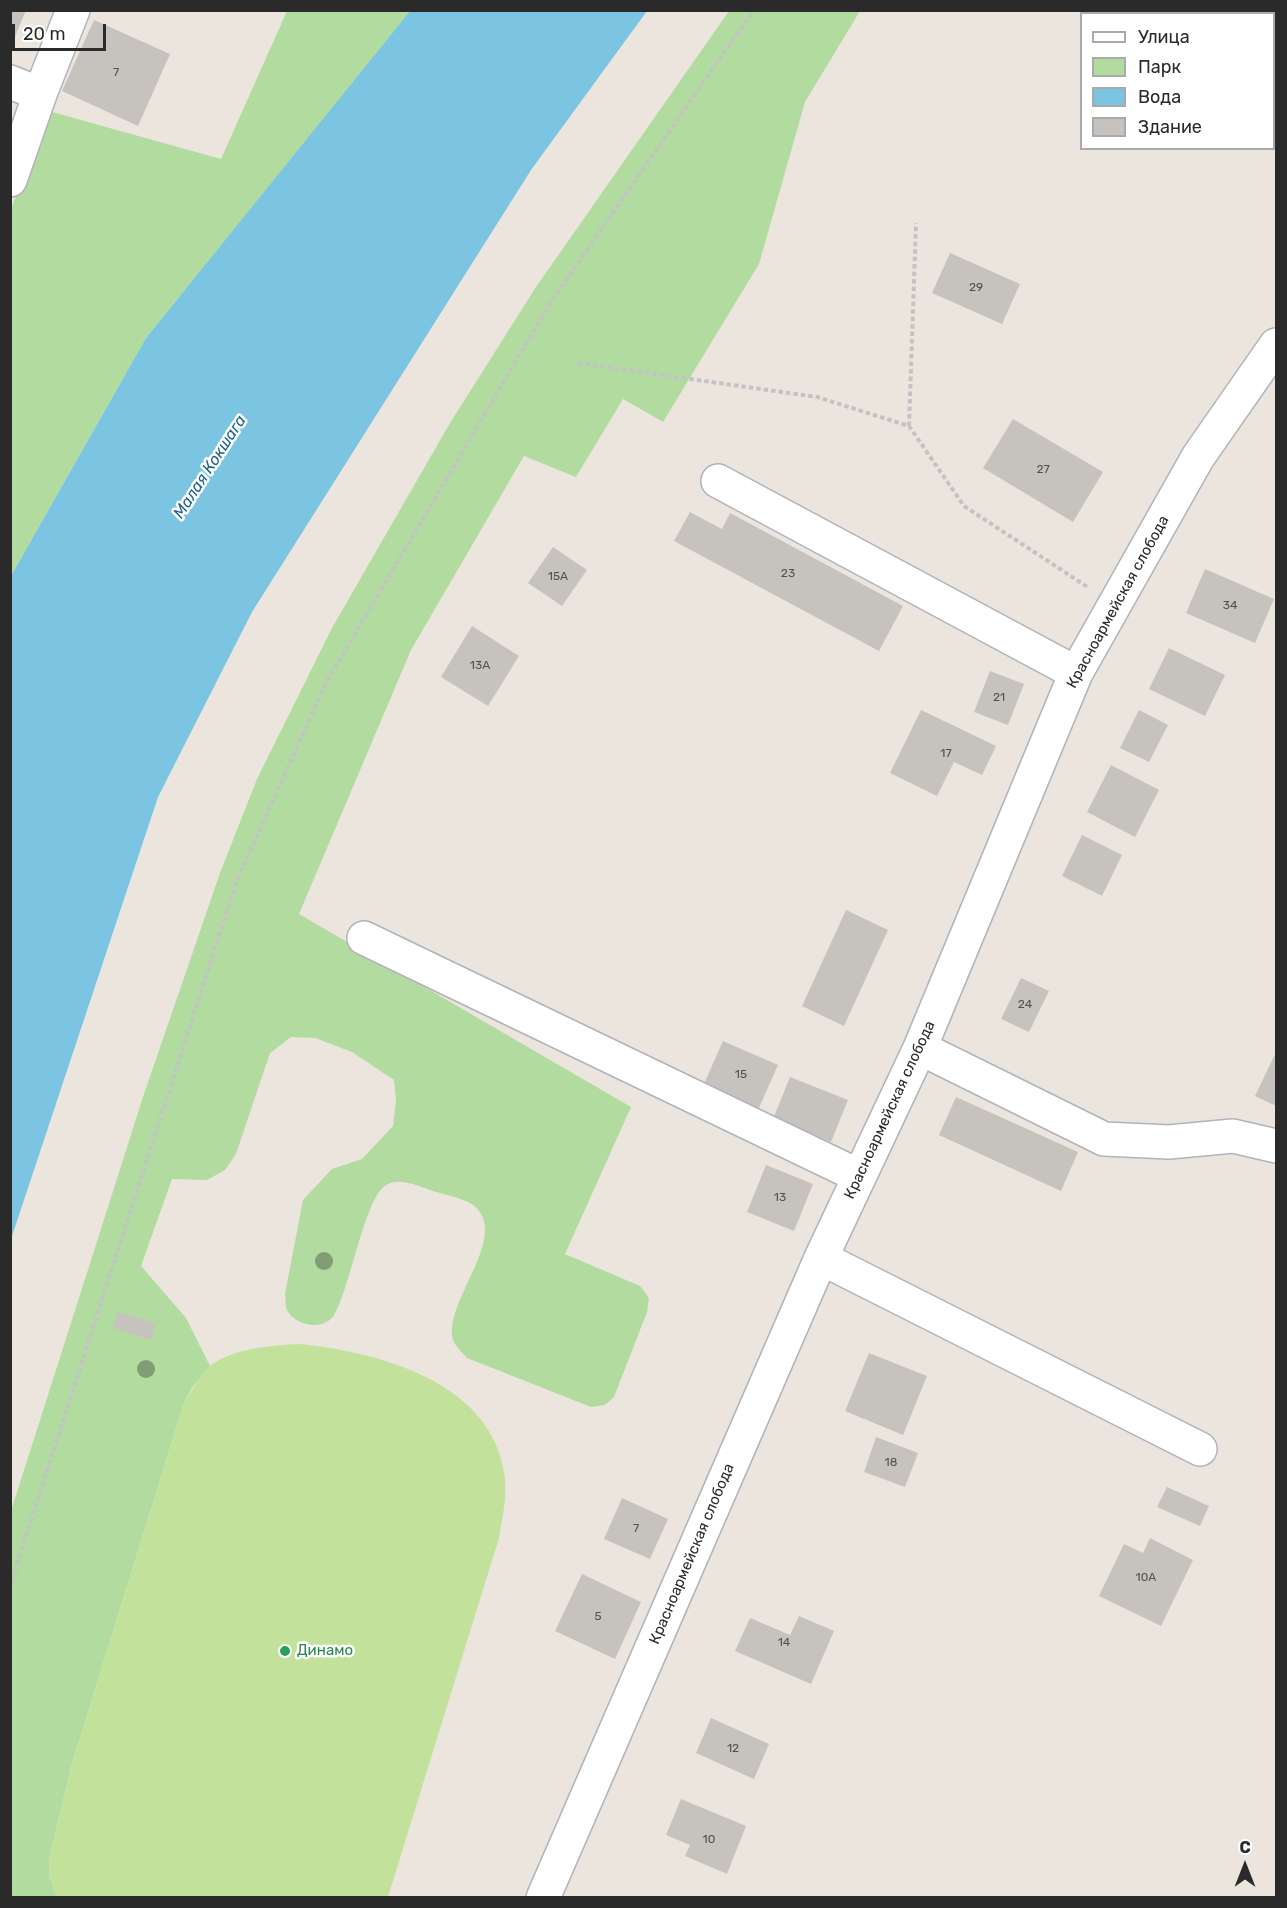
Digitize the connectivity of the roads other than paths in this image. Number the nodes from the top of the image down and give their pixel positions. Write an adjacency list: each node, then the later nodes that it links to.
1 (73, 10): 2 (street)
2 (25, 88): 3 (street)
3 (10, 180)
4 (1276, 345): 6 (street, Красноармейская слобода)
5 (718, 481): 6 (street)
6 (1076, 673): 8 (street, Красноармейская слобода)
7 (364, 939): 10 (street)
8 (920, 1048): 9 (street); 10 (street, Красноармейская слобода)
9 (1276, 1146)
10 (859, 1176): 11 (street, Красноармейская слобода)
11 (821, 1258): 12 (street); 13 (street, Красноармейская слобода)
12 (1200, 1449)
13 (543, 1898)

